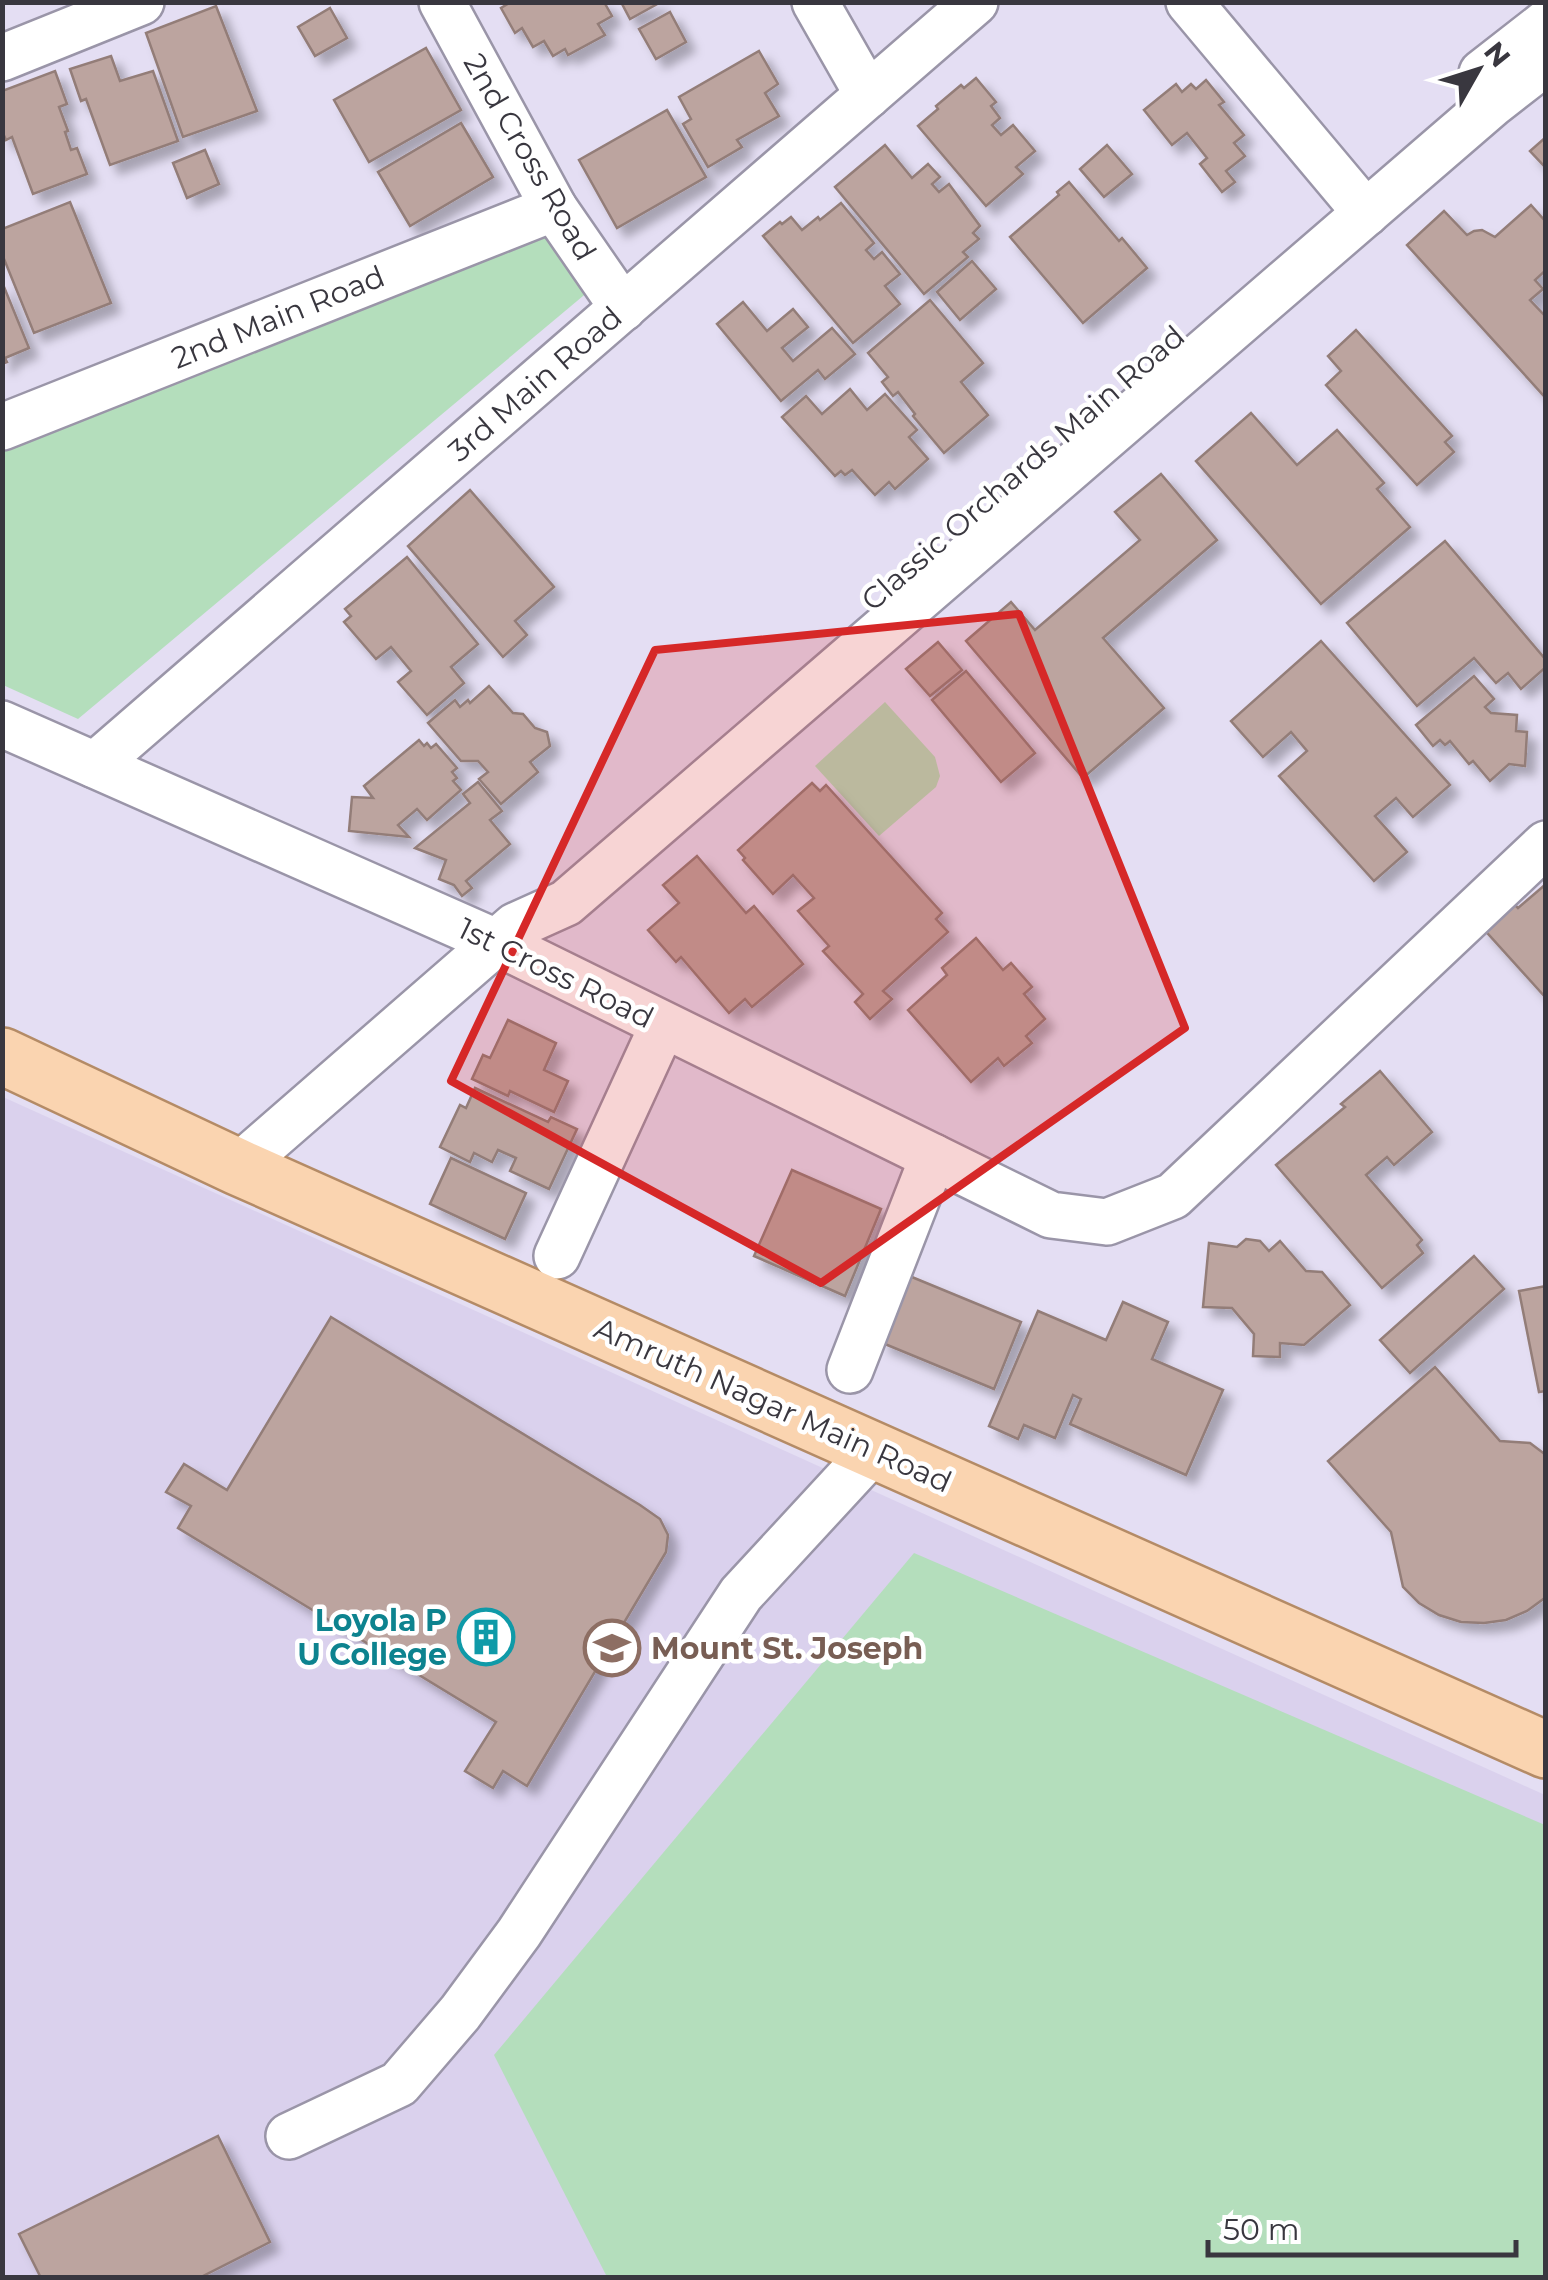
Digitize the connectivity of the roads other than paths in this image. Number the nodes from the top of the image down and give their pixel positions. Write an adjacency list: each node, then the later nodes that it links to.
1 (141, 2): 7 (street)
2 (442, 2): 11 (street, 2nd Cross Road)
3 (815, 2): 9 (street)
4 (975, 2): 9 (street, 3rd Main Road)
5 (1189, 2): 10 (street)
6 (1546, 24): 10 (street, Classic Orchards Main Road)
7 (2, 58)
8 (1546, 62): 10 (street, Classic Orchards Main Road)
9 (868, 95): 12 (street, 3rd Main Road)
10 (1356, 201): 17 (street, Classic Orchards Main Road)
11 (554, 208): 12 (street, 2nd Cross Road); 13 (street, 2nd Main Road)
12 (622, 308): 15 (street, 3rd Main Road)
13 (2, 427)
14 (2, 724): 15 (street, 1st Cross Road)
15 (96, 766): 17 (street, 1st Cross Road)
16 (1546, 844): 20 (street, 1st Cross Road)
17 (506, 934): 18 (street, 1st Cross Road); 21 (street, Classic Orchards Main Road)
18 (662, 1025): 20 (street, 1st Cross Road); 22 (street)
19 (2, 1056): 21 (main road, Amruth Nagar Main Road)
20 (933, 1156): 23 (street)
21 (238, 1167): 24 (main road, Amruth Nagar Main Road)
22 (557, 1256)
23 (850, 1370)
24 (874, 1450): 25 (main road, Amruth Nagar Main Road); 26 (street)
25 (1546, 1750)
26 (289, 2136)

